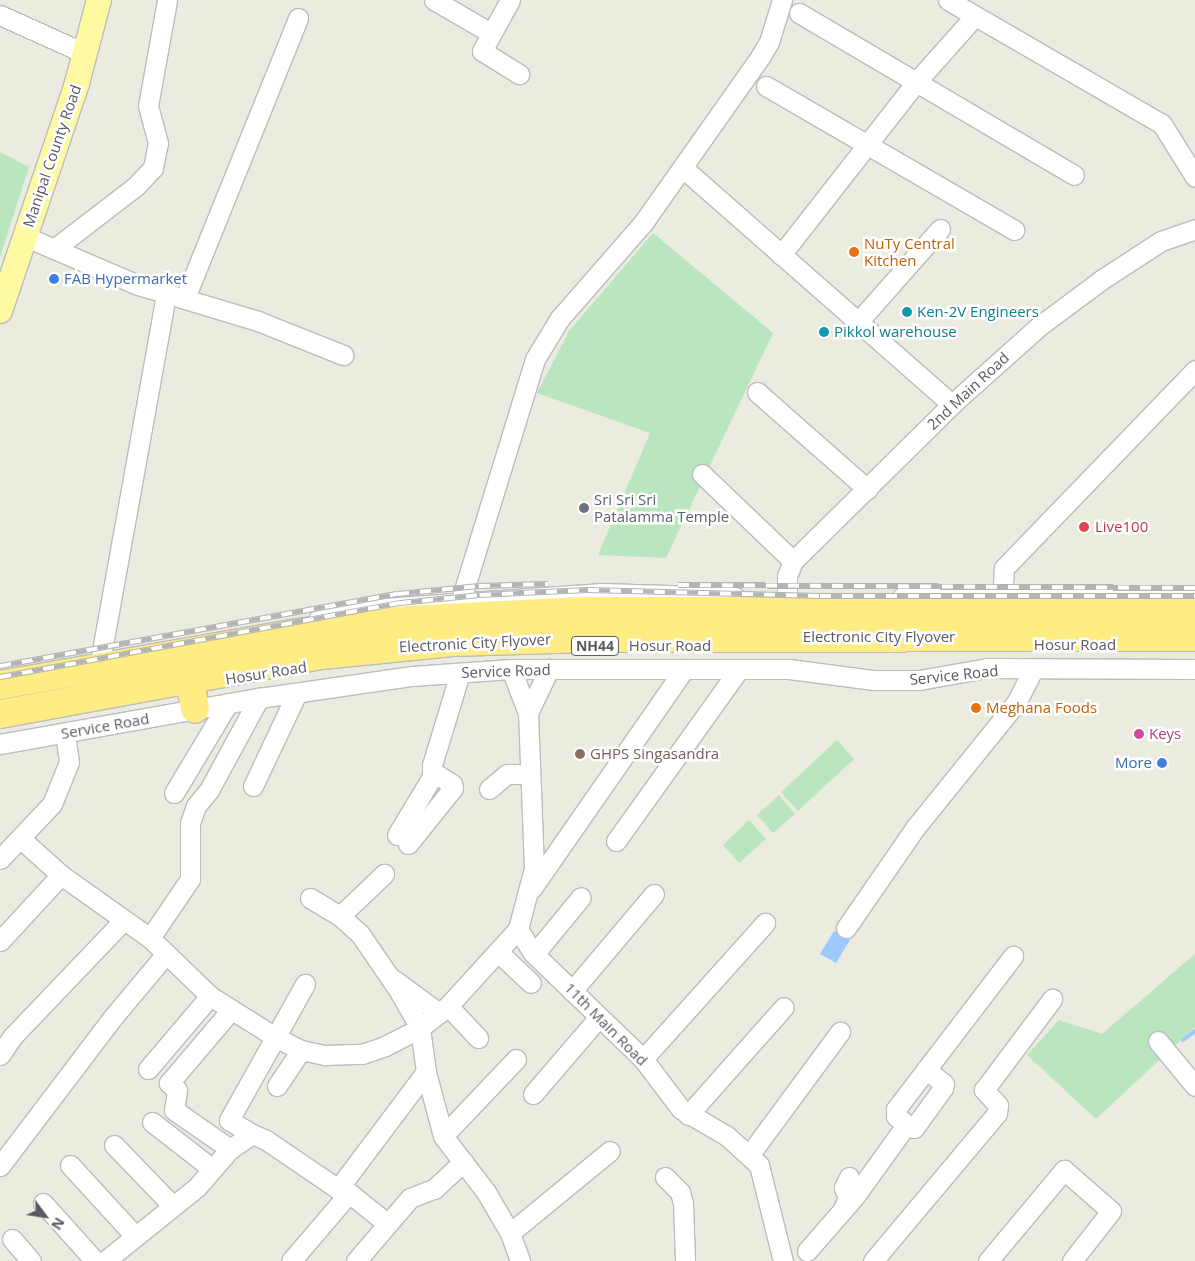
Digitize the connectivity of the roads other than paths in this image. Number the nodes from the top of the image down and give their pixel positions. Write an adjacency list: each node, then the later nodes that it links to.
1 (99, 0): 12 (main road, Manipal County Road)
2 (167, 0): 24 (street)
3 (434, 0): 11 (street)
4 (510, 0): 11 (street)
5 (782, 0): 17 (street)
6 (948, 0): 9 (street)
7 (799, 13): 14 (street)
8 (0, 15): 12 (street)
9 (974, 16): 14 (street); 19 (street)
10 (298, 18): 27 (street)
11 (491, 33): 13 (street)
12 (84, 52): 23 (main road, Manipal County Road)
13 (519, 74)
14 (916, 82): 16 (street); 18 (street)
15 (766, 86): 16 (street)
16 (867, 144): 22 (street); 25 (street)
17 (683, 168): 25 (street); 40 (street)
18 (1074, 174)
19 (1195, 177)
20 (940, 229): 29 (street)
21 (1195, 229): 33 (street, 2nd Main Road)
22 (1014, 230)
23 (24, 236): 24 (street); 28 (main road, Manipal County Road)
24 (54, 249): 26 (street)
25 (782, 254): 29 (street)
26 (166, 293): 27 (street); 45 (street)
27 (185, 298): 30 (street)
28 (0, 311)
29 (858, 322): 33 (street)
30 (343, 356)
31 (1195, 370): 38 (street)
32 (757, 392): 35 (street)
33 (952, 404): 35 (street, 2nd Main Road)
34 (702, 474): 36 (street)
35 (867, 489): 36 (street, 2nd Main Road)
36 (793, 561): 39 (street)
37 (1195, 596): 38 (street)
38 (1002, 597): 39 (street)
39 (788, 598): 40 (street)
40 (460, 602): 45 (street)
41 (1195, 611): 54 (highway)
42 (1195, 621): 58 (highway, Electronic City Flyover)
43 (1195, 637): 61 (highway, Electronic City Flyover)
44 (1195, 645): 56 (highway, Hosur Road / NH44)
45 (100, 656): 53 (street)
46 (511, 669): 47 (street, Service Road); 52 (street, Service Road); 60 (street)
47 (549, 669): 48 (street, Service Road); 60 (street)
48 (684, 669): 49 (street, Service Road); 75 (street)
49 (739, 669): 50 (street, Service Road); 71 (street)
50 (1033, 669): 51 (street, Service Road); 82 (street)
51 (1195, 669)
52 (460, 673): 55 (street, Service Road); 70 (street)
53 (0, 674)
54 (0, 685)
55 (297, 693): 57 (street, Service Road); 66 (street)
56 (193, 698): 59 (street, Service Road); 62 (highway, Hosur Road / NH44); 63 (street, Service Road)
57 (259, 698): 59 (street, Service Road); 68 (street)
58 (0, 699)
59 (228, 703): 68 (street)
60 (528, 713): 65 (street)
61 (0, 714)
62 (0, 721)
63 (65, 733): 64 (street, Service Road); 69 (street)
64 (0, 744)
65 (529, 774): 67 (street); 75 (street)
66 (253, 786)
67 (489, 789)
68 (186, 796): 84 (street)
69 (20, 838): 72 (street); 74 (street)
70 (402, 839)
71 (616, 841)
72 (0, 858)
73 (384, 874): 79 (street)
74 (61, 875): 80 (street); 85 (street)
75 (530, 891): 83 (street)
76 (654, 894): 93 (street)
77 (310, 898): 79 (street)
78 (581, 898): 87 (street)
79 (340, 916): 90 (street)
80 (123, 921): 84 (street); 106 (street)
81 (765, 923): 108 (street)
82 (846, 928)
83 (518, 929): 86 (street); 87 (street, 11th Main Road)
84 (150, 938): 88 (street)
85 (0, 941)
86 (498, 952): 91 (street); 98 (street)
87 (535, 954): 93 (street, 11th Main Road)
88 (165, 955): 94 (street); 125 (street)
89 (1013, 956): 110 (street)
90 (389, 980): 98 (street); 100 (street)
91 (531, 983)
92 (305, 984): 102 (street)
93 (572, 991): 99 (street, 11th Main Road)
94 (210, 996): 97 (street); 109 (street)
95 (1052, 999): 145 (street)
96 (784, 1007): 115 (street)
97 (231, 1010): 102 (street); 121 (street)
98 (443, 1010): 100 (street); 103 (street)
99 (599, 1017): 108 (street, 11th Main Road); 114 (street)
100 (420, 1028): 105 (street); 111 (street)
101 (840, 1032): 123 (street)
102 (277, 1038): 105 (street); 118 (street)
103 (478, 1038)
104 (1158, 1041): 113 (street)
105 (301, 1050): 112 (street)
106 (0, 1055)
107 (516, 1058): 119 (street)
108 (643, 1059): 115 (street, 11th Main Road)
109 (148, 1068)
110 (926, 1069): 117 (street); 117 (street)
111 (426, 1072): 119 (street); 129 (street)
112 (277, 1086)
113 (1195, 1086)
114 (533, 1094)
115 (688, 1115): 123 (street, 11th Main Road)
116 (152, 1122): 127 (street)
117 (906, 1125): 136 (street)
118 (252, 1134): 121 (street); 129 (street)
119 (443, 1136): 124 (street)
120 (114, 1145): 131 (street)
121 (230, 1149): 127 (street)
122 (610, 1151): 133 (street)
123 (750, 1154): 144 (street, 11th Main Road)
124 (463, 1162): 133 (street); 141 (street)
125 (0, 1166)
126 (70, 1166): 134 (street)
127 (211, 1168): 131 (street)
128 (665, 1177): 143 (street)
129 (344, 1191): 132 (street); 140 (street)
130 (43, 1203): 138 (street)
131 (171, 1204): 134 (street)
132 (379, 1217)
133 (510, 1233): 142 (street)
134 (135, 1236): 139 (street)
135 (12, 1239): 137 (street)
136 (811, 1259)
137 (31, 1261)
138 (95, 1261)
139 (105, 1261)
140 (292, 1261)
141 (356, 1261)
142 (520, 1261)
143 (685, 1261)
144 (783, 1261)
145 (873, 1261)
146 (988, 1261): 147 (street)
147 (1072, 1261)

